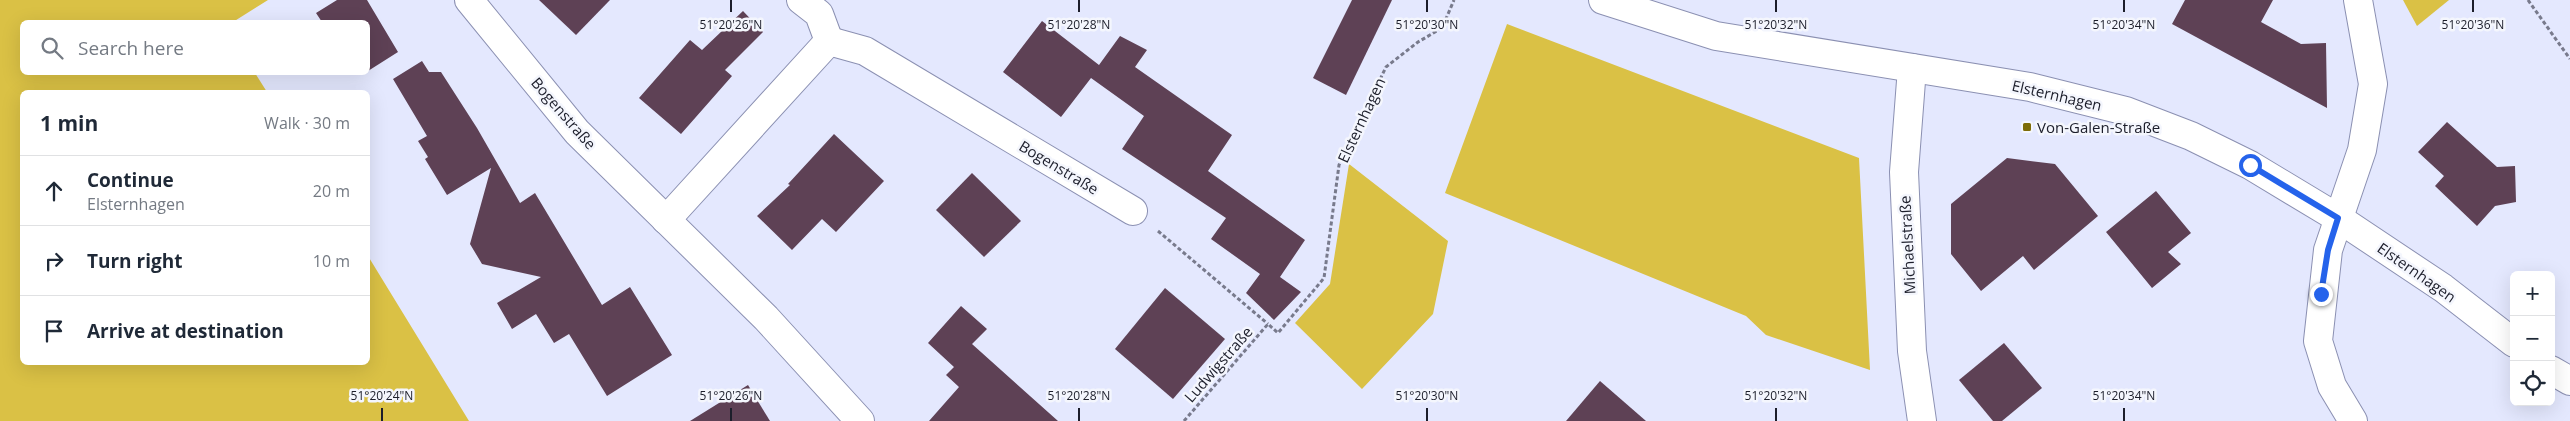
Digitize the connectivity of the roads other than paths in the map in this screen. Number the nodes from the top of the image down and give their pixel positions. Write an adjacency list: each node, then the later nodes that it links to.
1 (469, 0): 9 (street, Bogenstraße)
2 (801, 0): 5 (street)
3 (1603, 0): 6 (street, Elsternhagen)
4 (2358, 0): 8 (street)
5 (829, 41): 7 (street, Bogenstraße); 9 (street)
6 (1912, 68): 8 (street, Elsternhagen); 14 (street, Michaelstraße)
7 (1134, 212)
8 (2338, 218): 10 (street, Elsternhagen); 15 (street)
9 (666, 220): 13 (street, Bogenstraße)
10 (2510, 340)
11 (2555, 372): 12 (street)
12 (2570, 381)
13 (860, 421)
14 (1922, 421)
15 (2353, 421)

